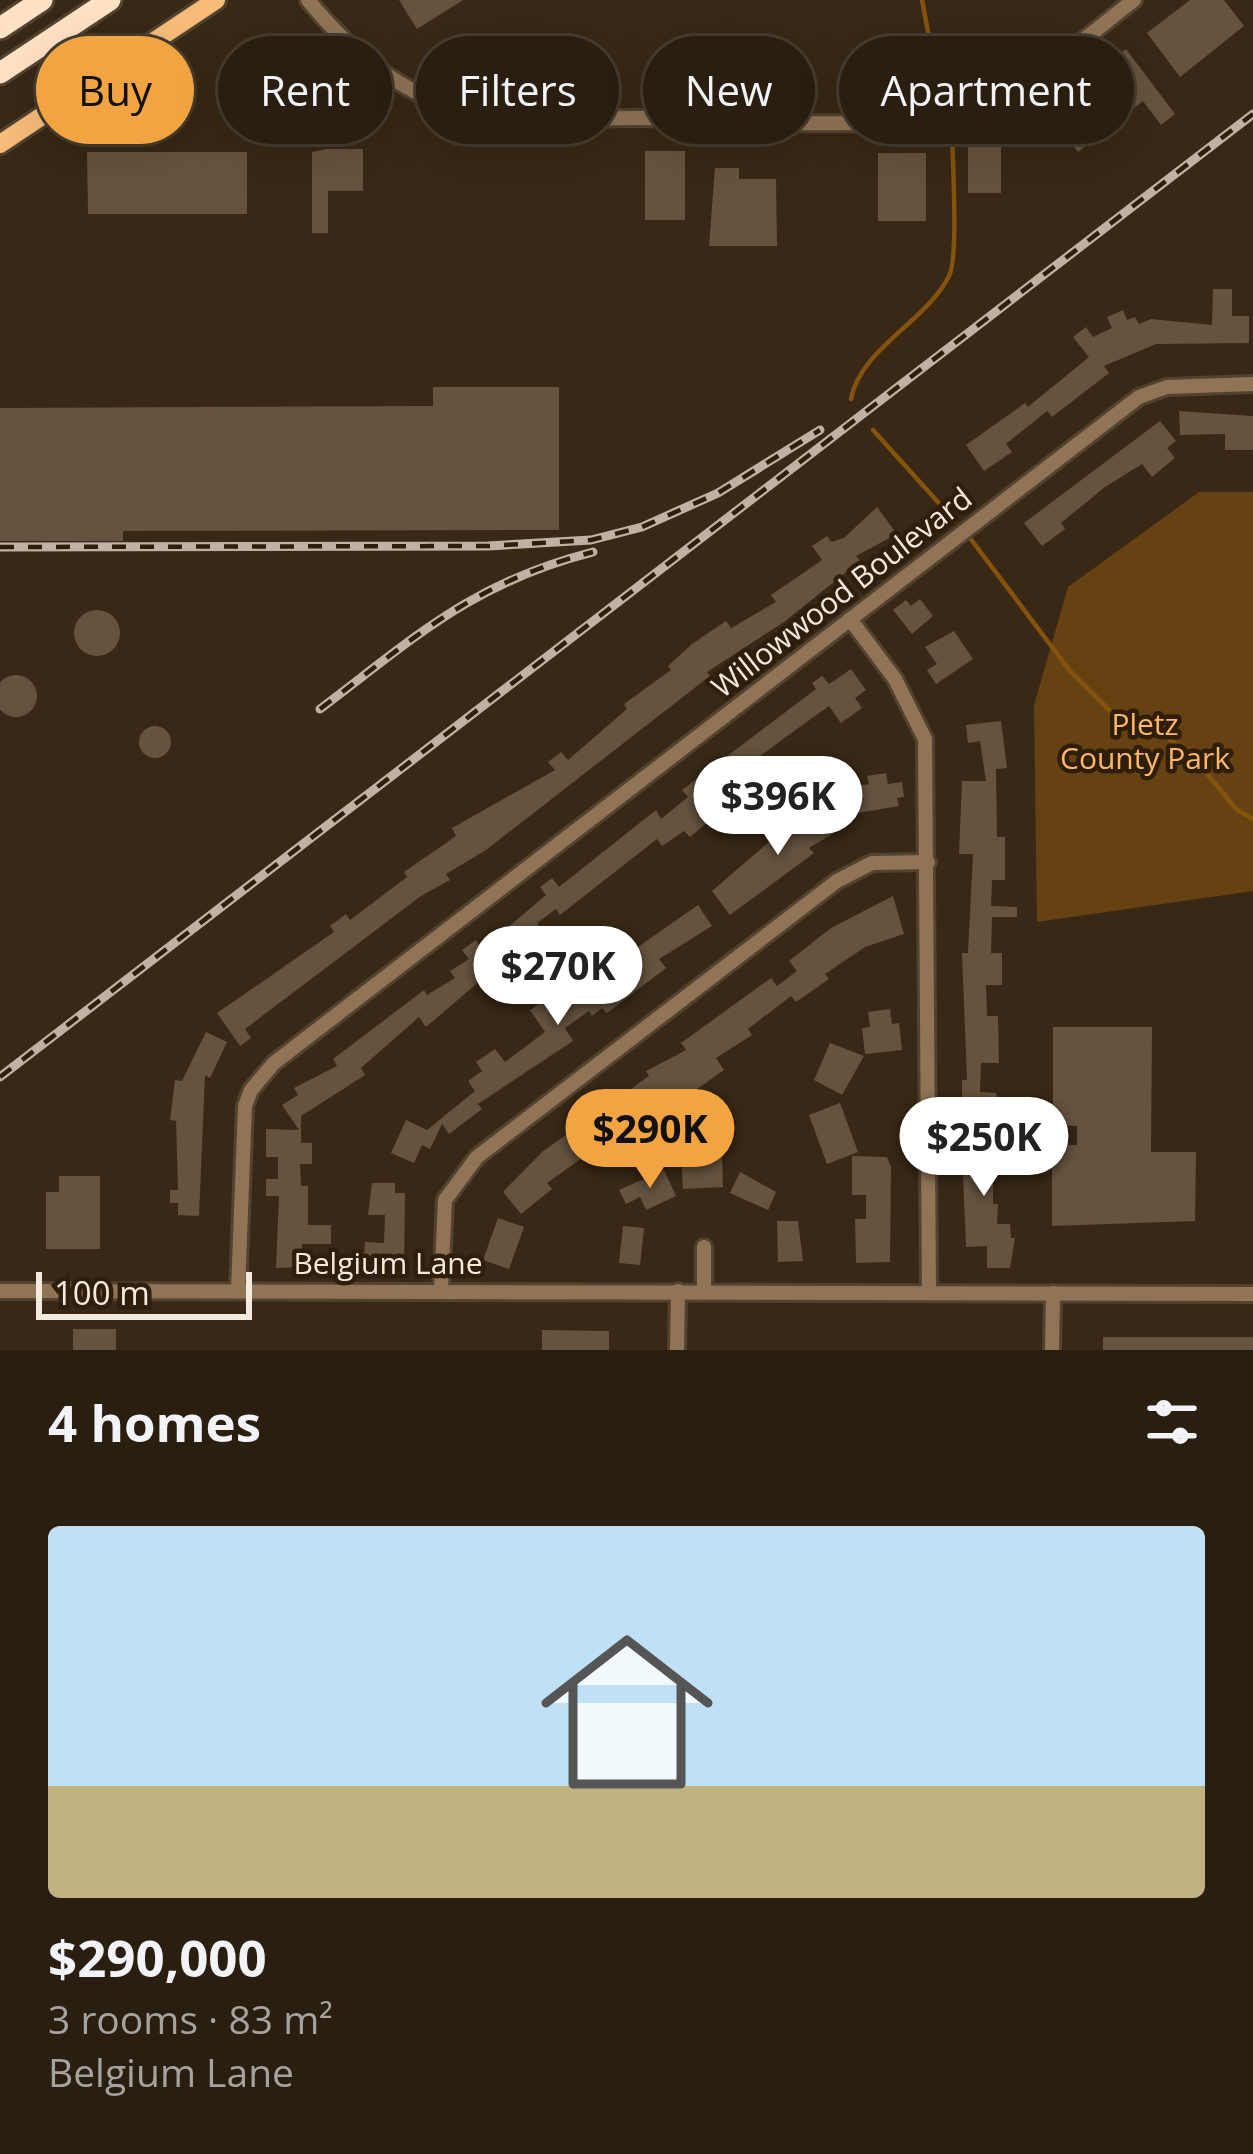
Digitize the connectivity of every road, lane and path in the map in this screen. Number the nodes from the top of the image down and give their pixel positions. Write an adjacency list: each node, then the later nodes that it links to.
1 (42, 0): 6 (highway)
2 (110, 0): 7 (highway)
3 (216, 0): 8 (main road)
4 (308, 0): 5 (street)
5 (1134, 0)
6 (0, 28)
7 (0, 73)
8 (0, 144)
9 (1253, 384): 10 (street, Willowwood Boulevard)
10 (850, 620): 11 (street); 14 (street, Willowwood Boulevard)
11 (928, 862): 15 (street); 18 (street)
12 (704, 1247): 17 (street)
13 (0, 1291): 14 (street, Belgium Lane)
14 (238, 1291): 15 (street, Belgium Lane)
15 (441, 1291): 16 (street, Belgium Lane)
16 (678, 1292): 17 (street, Belgium Lane); 21 (street)
17 (704, 1292): 18 (street, Belgium Lane)
18 (929, 1293): 19 (street, Belgium Lane)
19 (1053, 1293): 20 (street, Belgium Lane); 22 (street)
20 (1253, 1294)
21 (677, 1350)
22 (1052, 1350)

